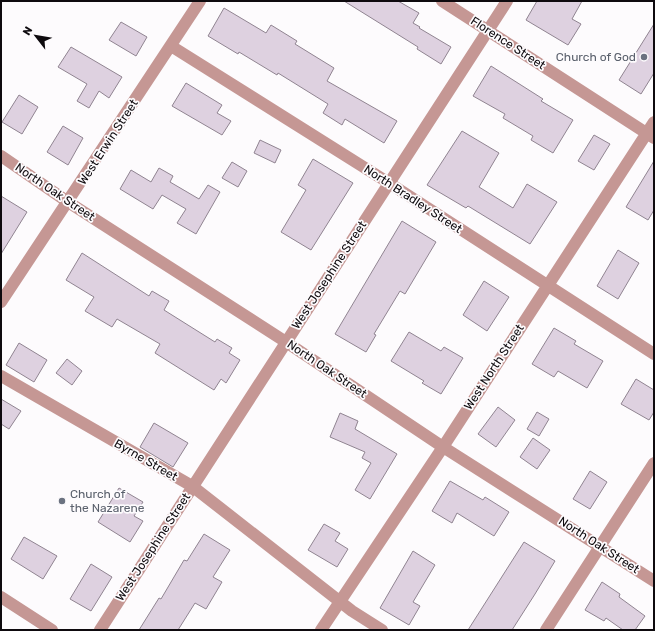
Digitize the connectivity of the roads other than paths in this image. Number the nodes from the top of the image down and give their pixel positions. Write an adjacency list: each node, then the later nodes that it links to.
1 (200, 1): 5 (street, West Erwin Street)
2 (442, 1): 4 (street, Florence Street)
3 (507, 1): 4 (street, West Josephine Street)
4 (488, 30): 7 (street, Florence Street); 9 (street, West Josephine Street)
5 (171, 46): 9 (street, North Bradley Street); 10 (street, West Erwin Street)
6 (654, 122): 7 (street, West North Street)
7 (650, 135): 11 (street, West North Street)
8 (1, 156): 10 (street, North Oak Street)
9 (389, 183): 11 (street, North Bradley Street); 13 (street, West Josephine Street)
10 (68, 202): 12 (street, West Erwin Street); 13 (street, North Oak Street)
11 (548, 286): 14 (street, North Bradley Street); 16 (street, West North Street)
12 (1, 302)
13 (286, 342): 16 (street, North Oak Street); 18 (street, West Josephine Street)
14 (654, 354)
15 (1, 376): 18 (street, Byrne Street)
16 (443, 447): 19 (street, North Oak Street); 22 (street, West North Street)
17 (654, 463): 19 (street)
18 (192, 486): 22 (street, Byrne Street); 24 (street, West Josephine Street)
19 (601, 546): 20 (street, North Oak Street); 27 (street)
20 (654, 581)
21 (1, 598): 23 (street)
22 (340, 600): 25 (street, West North Street); 26 (street, Byrne Street)
23 (52, 630)
24 (100, 630)
25 (321, 630)
26 (382, 630)
27 (546, 630)

